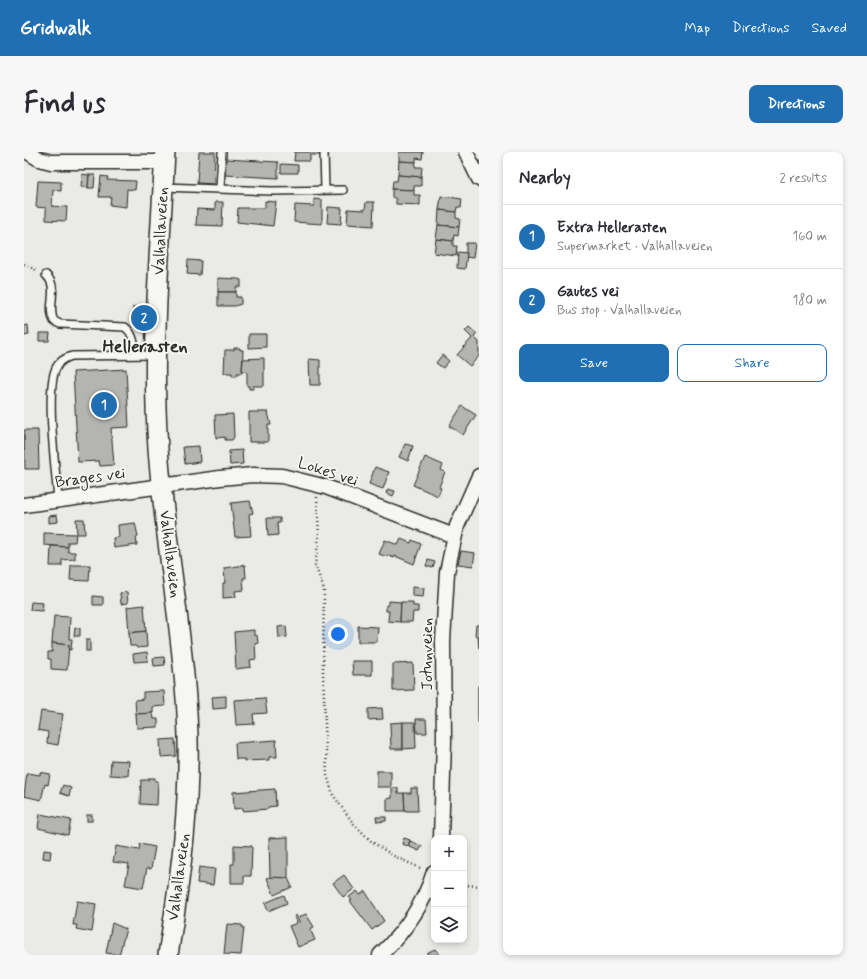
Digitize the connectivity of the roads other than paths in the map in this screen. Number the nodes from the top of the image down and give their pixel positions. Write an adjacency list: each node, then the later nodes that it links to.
1 (28, 152): 5 (street)
2 (222, 152): 8 (lane)
3 (324, 152): 9 (lane)
4 (466, 152): 6 (street)
5 (165, 157): 7 (street, Valhallaveien)
6 (479, 179)
7 (163, 187): 8 (lane); 13 (street, Valhallaveien)
8 (220, 188): 9 (lane)
9 (325, 190): 10 (lane)
10 (343, 190)
11 (46, 274): 12 (lane)
12 (135, 354): 13 (lane); 16 (lane)
13 (156, 355): 15 (street, Valhallaveien)
14 (479, 476): 18 (street, Jotunveien)
15 (162, 485): 16 (street, Brages vei); 18 (street, Lokes vei); 21 (street, Valhallaveien)
16 (58, 500): 17 (street, Brages vei)
17 (24, 505)
18 (454, 536): 19 (street, Jotunveien)
19 (441, 835)
20 (431, 880): 22 (street)
21 (168, 955)
22 (380, 955)

